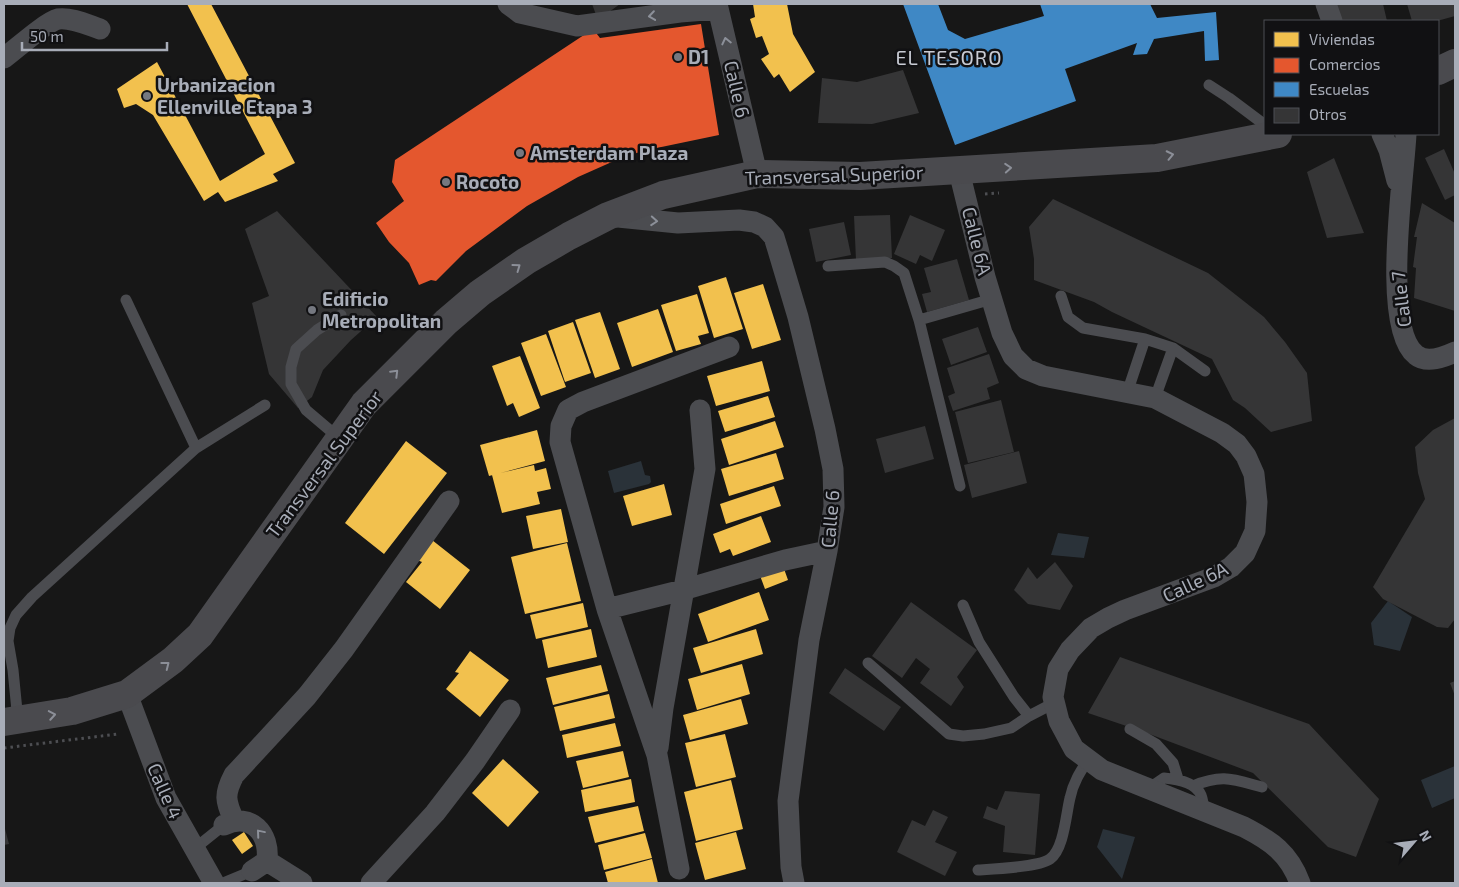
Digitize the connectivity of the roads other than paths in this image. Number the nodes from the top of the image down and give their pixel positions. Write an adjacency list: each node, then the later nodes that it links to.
1 (508, 4): 3 (street, one-way to 1)
2 (1326, 4): 4 (street)
3 (718, 7): 15 (street, Calle 6, one-way to 3)
4 (1332, 20)
5 (100, 29): 6 (street)
6 (4, 58)
7 (1455, 63): 8 (main road)
8 (1439, 71)
9 (1209, 85): 10 (lane)
10 (1264, 125)
11 (1264, 134): 14 (main road, Transversal Superior, one-way to 11)
12 (1382, 135): 17 (street, Calle 7)
13 (1406, 135): 17 (street, Calle 7)
14 (959, 171): 15 (main road, Transversal Superior); 22 (street, Calle 6A)
15 (757, 174): 16 (main road, Transversal Superior)
16 (690, 189): 18 (main road, Transversal Superior); 19 (street)
17 (1401, 198): 29 (street, Calle 7)
18 (608, 216): 19 (street, Calle 6, one-way to 19); 35 (main road, Transversal Superior, one-way to 18)
19 (700, 222): 39 (street, Calle 6)
20 (828, 266): 25 (lane)
21 (1061, 296): 26 (lane)
22 (992, 299): 25 (lane); 31 (street, Calle 6A)
23 (126, 300): 36 (lane)
24 (341, 315): 35 (lane)
25 (919, 320): 37 (lane)
26 (1145, 339): 28 (lane); 31 (lane)
27 (729, 348): 42 (street)
28 (1173, 348): 30 (lane); 32 (lane)
29 (1455, 352)
30 (1205, 372)
31 (1127, 393): 32 (street, Calle 6A)
32 (1155, 398): 45 (street, Calle 6A)
33 (265, 404): 36 (lane)
34 (700, 410): 40 (street)
35 (339, 438): 44 (main road, Transversal Superior, one-way to 35)
36 (196, 448): 48 (lane)
37 (960, 486)
38 (449, 501): 57 (street)
39 (827, 551): 40 (street); 62 (street, Calle 6)
40 (683, 590): 42 (street); 50 (street)
41 (963, 605): 47 (lane)
42 (607, 610): 50 (street)
43 (868, 663): 47 (lane)
44 (126, 694): 48 (main road, Transversal Superior, one-way to 44); 58 (street, Calle 4)
45 (1054, 703): 47 (lane); 51 (street, Calle 6A)
46 (510, 710): 66 (street)
47 (1029, 716)
48 (11, 721)
49 (1130, 729): 52 (lane)
50 (657, 755): 60 (street)
51 (1088, 760): 55 (street, Calle 6A); 61 (lane)
52 (1178, 779): 53 (lane); 55 (lane)
53 (1193, 786): 54 (lane); 56 (lane)
54 (1262, 787)
55 (1148, 789): 56 (street, Calle 6A)
56 (1205, 812): 67 (street, Calle 6A)
57 (229, 823): 58 (lane); 59 (street, one-way to 57)
58 (194, 849): 63 (street, Calle 4)
59 (260, 866): 64 (lane); 65 (street)
60 (679, 869)
61 (978, 870)
62 (793, 875)
63 (214, 883)
64 (222, 883)
65 (302, 883)
66 (371, 883)
67 (1300, 883)

